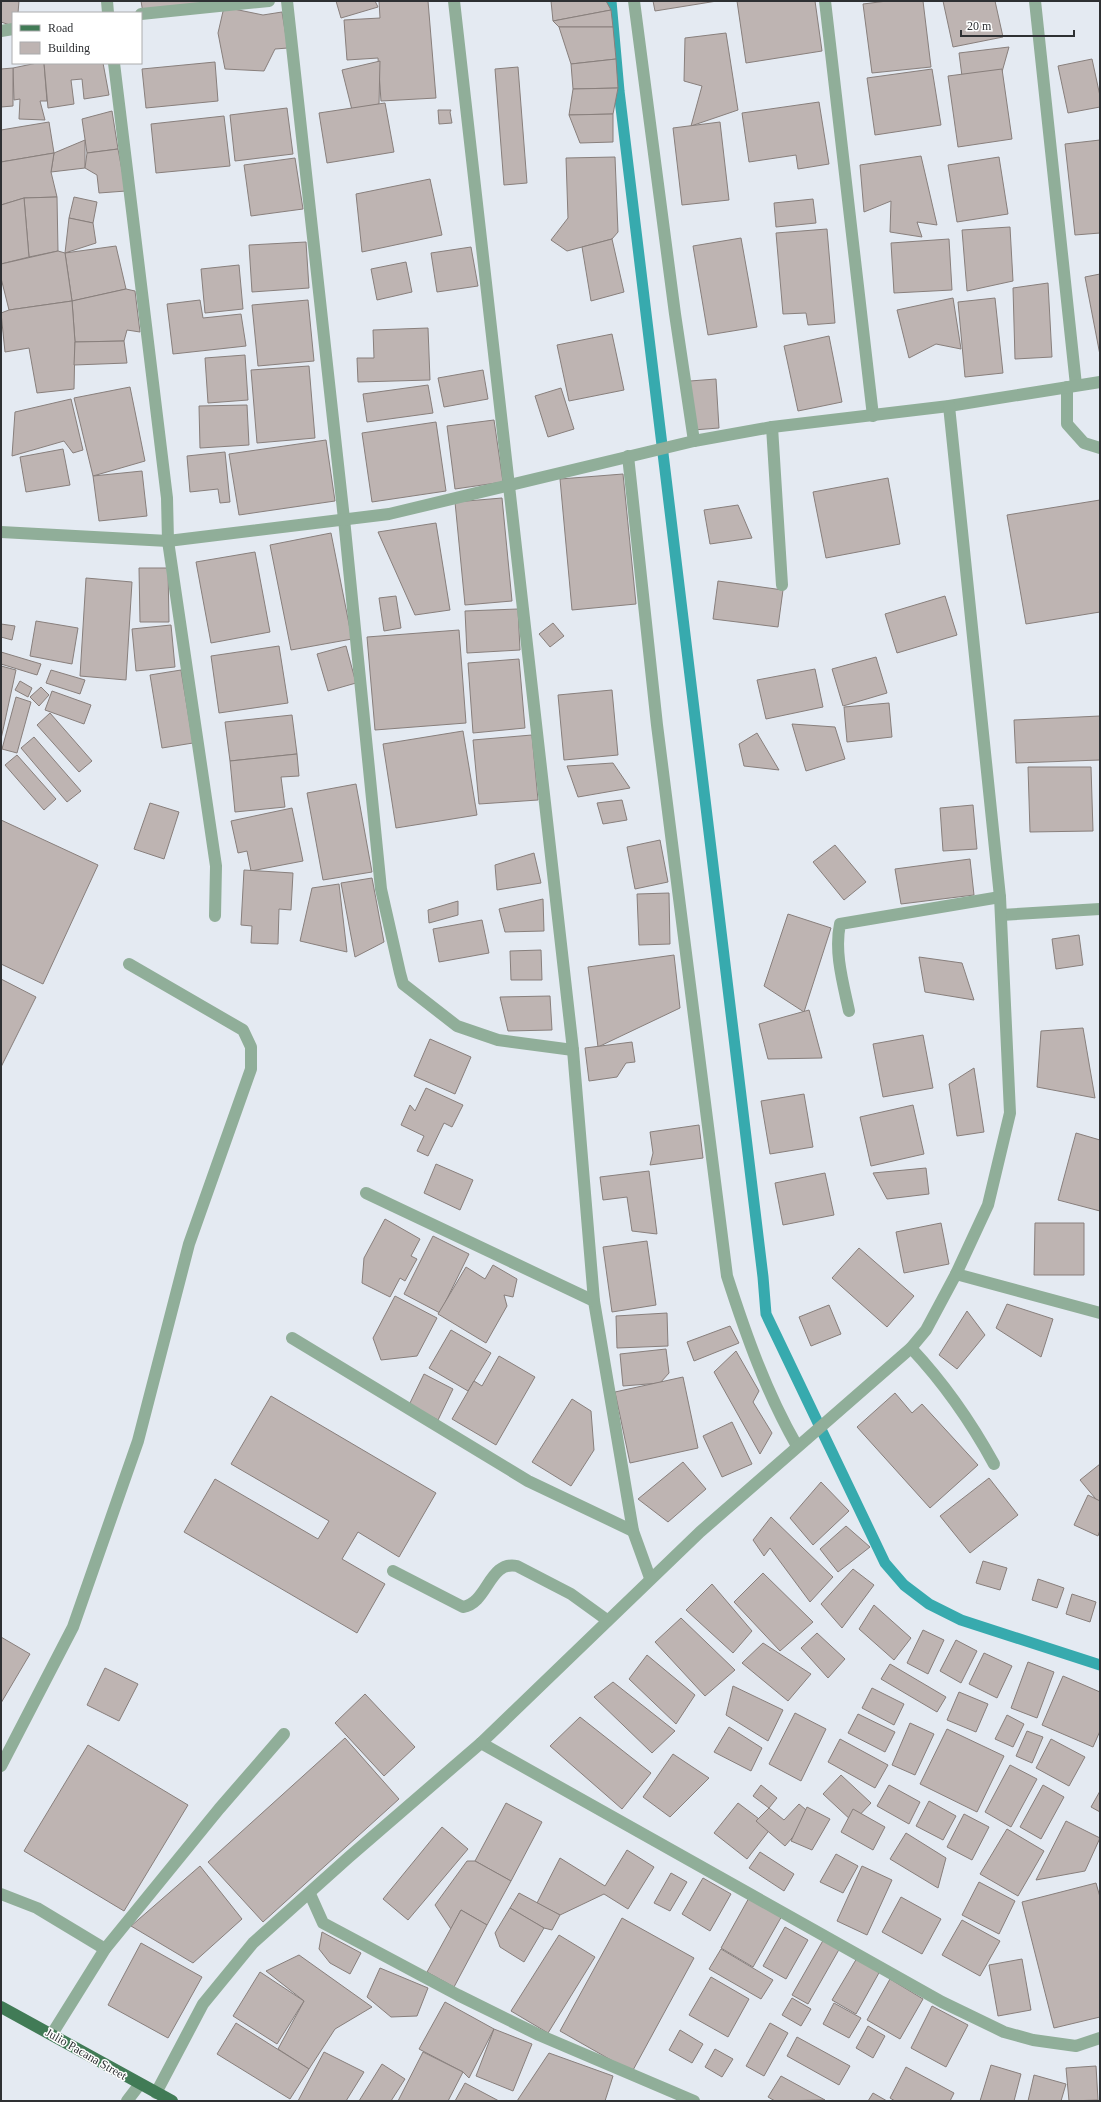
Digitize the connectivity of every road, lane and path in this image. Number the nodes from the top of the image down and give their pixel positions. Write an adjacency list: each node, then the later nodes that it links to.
1 (107, 1): 8 (street)
2 (269, 1): 9 (street)
3 (287, 1): 22 (street)
4 (454, 1): 21 (street)
5 (634, 1): 18 (street)
6 (825, 1): 16 (street)
7 (1035, 1): 14 (street)
8 (108, 12)
9 (142, 14)
10 (12, 29): 11 (street)
11 (1, 31)
12 (114, 64): 24 (street)
13 (1100, 382): 14 (street)
14 (1072, 386): 15 (street); 19 (street)
15 (950, 406): 16 (street); 26 (street)
16 (873, 416): 17 (street)
17 (772, 427): 18 (street); 25 (street)
18 (694, 441): 20 (street)
19 (1100, 448)
20 (628, 456): 21 (street); 39 (street)
21 (509, 485): 22 (street); 32 (street)
22 (344, 519): 24 (street); 32 (street)
23 (1, 532): 24 (street)
24 (168, 541): 29 (street)
25 (782, 585)
26 (1000, 897): 28 (street); 31 (street)
27 (1100, 909): 28 (street)
28 (1001, 915): 34 (street)
29 (215, 916)
30 (129, 964): 47 (street)
31 (849, 1011)
32 (573, 1050): 35 (street)
33 (366, 1193): 35 (street)
34 (956, 1274): 36 (street); 38 (street)
35 (594, 1301): 41 (street)
36 (1100, 1313)
37 (292, 1338): 41 (street)
38 (911, 1348): 39 (street); 40 (street)
39 (801, 1442): 43 (street)
40 (994, 1464)
41 (633, 1531): 43 (street)
42 (393, 1571): 44 (street)
43 (650, 1578): 44 (street)
44 (607, 1620): 46 (street)
45 (284, 1734): 50 (street)
46 (481, 1743): 49 (street); 53 (street)
47 (1, 1766)
48 (1, 1894): 50 (street)
49 (310, 1894): 55 (street); 58 (street)
50 (104, 1949): 52 (street)
51 (2, 2010): 52 (main road, Julio Pacana Street)
52 (52, 2034): 54 (main road, Julio Pacana Street)
53 (1100, 2038)
54 (140, 2084): 55 (main road, Julio Pacana Street); 56 (street)
55 (156, 2093): 57 (main road, Julio Pacana Street)
56 (127, 2101)
57 (172, 2101)
58 (694, 2101)

